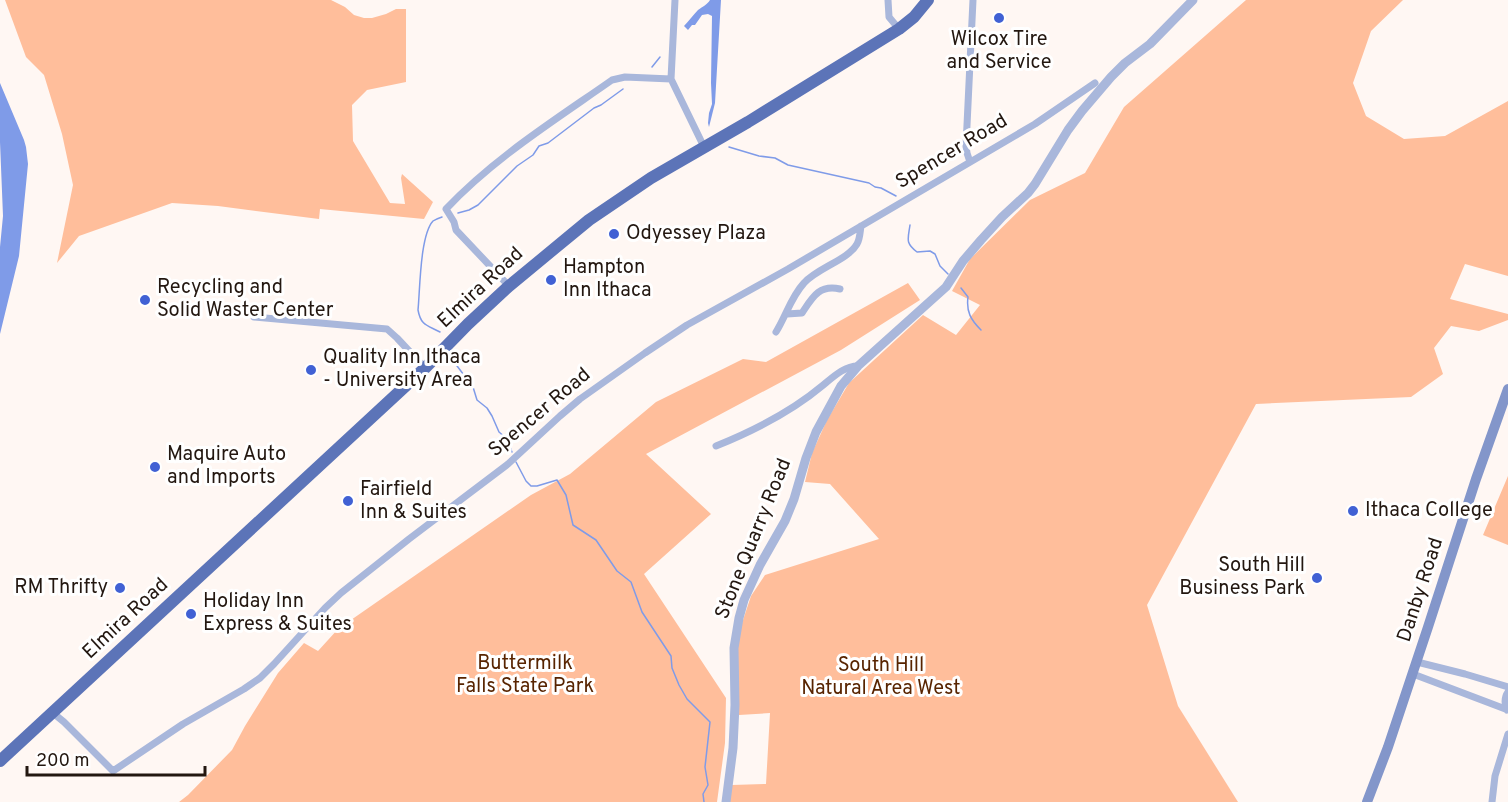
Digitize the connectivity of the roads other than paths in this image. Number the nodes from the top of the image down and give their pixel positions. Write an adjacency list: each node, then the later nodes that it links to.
1 (675, 0): 7 (street)
2 (888, 0): 6 (street)
3 (928, 0): 6 (highway, Elmira Road)
4 (973, 0): 10 (street)
5 (1193, 0): 17 (street, Stone Quarry Road)
6 (899, 29): 9 (highway, Elmira Road)
7 (671, 80): 9 (street); 12 (street)
8 (1095, 83): 10 (street, Spencer Road)
9 (704, 147): 12 (highway, Elmira Road)
10 (970, 162): 11 (street, Spencer Road)
11 (861, 226): 14 (street); 25 (street, Spencer Road)
12 (509, 286): 18 (highway, Elmira Road)
13 (840, 289): 14 (street)
14 (787, 314): 16 (street)
15 (254, 316): 18 (street)
16 (776, 332)
17 (858, 366): 20 (street); 28 (street, Stone Quarry Road)
18 (425, 368): 25 (highway, Elmira Road)
19 (1508, 389): 21 (main road, Danby Road)
20 (716, 446)
21 (1417, 662): 22 (main road, Danby Road); 23 (street)
22 (1413, 674): 24 (street); 29 (main road, Danby Road)
23 (1508, 690): 24 (street)
24 (1508, 710)
25 (53, 713): 27 (highway, Elmira Road)
26 (1508, 734): 30 (street)
27 (0, 761)
28 (726, 802)
29 (1366, 802)
30 (1492, 802)

